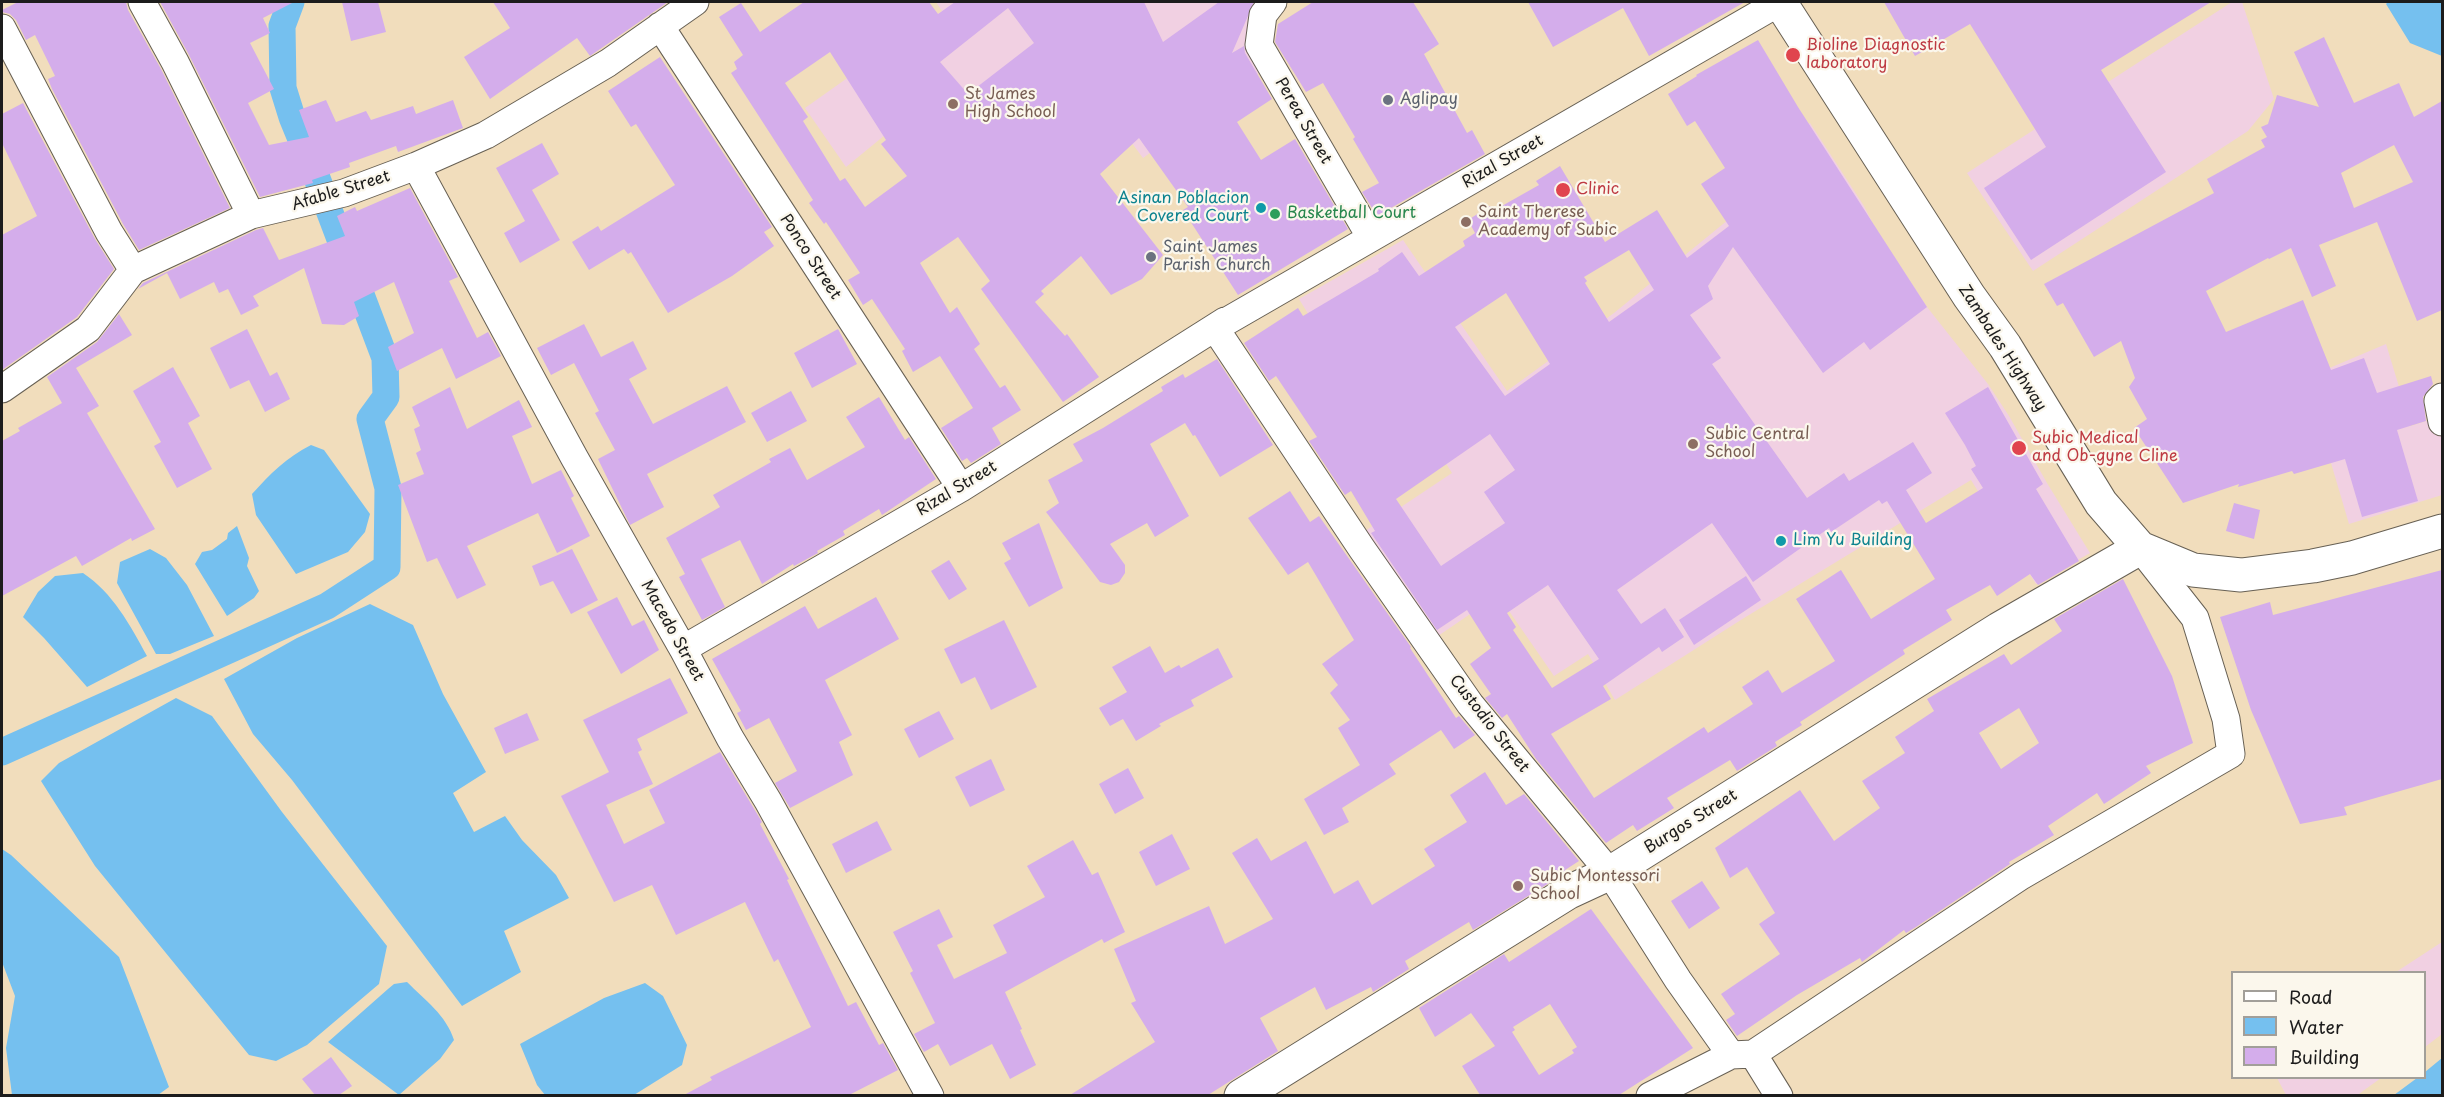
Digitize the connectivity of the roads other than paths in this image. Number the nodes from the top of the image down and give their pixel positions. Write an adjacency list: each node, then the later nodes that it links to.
1 (142, 2): 8 (street)
2 (695, 2): 5 (street, Afable Street)
3 (1273, 2): 9 (street, Perea Street)
4 (1780, 2): 9 (street, Rizal Street); 17 (street, Zambales Highway)
5 (660, 26): 7 (street, Afable Street); 15 (street, Ponco Street)
6 (2, 28): 10 (street)
7 (416, 166): 8 (street, Afable Street); 18 (street, Macedo Street)
8 (251, 215): 10 (street, Afable Street)
9 (1371, 238): 11 (street, Rizal Street)
10 (133, 270): 12 (street, Afable Street)
11 (1220, 324): 15 (street, Rizal Street); 19 (street, Custodio Street)
12 (2, 389)
13 (2442, 397): 14 (street)
14 (2442, 422)
15 (961, 488): 18 (street, Rizal Street)
16 (2442, 531): 17 (street, Zambales Highway)
17 (2140, 548): 19 (street, Burgos Street); 20 (street)
18 (683, 649): 21 (street, Macedo Street)
19 (1610, 873): 20 (street, Custodio Street); 22 (street, Burgos Street)
20 (1742, 1054): 23 (street); 24 (street, Custodio Street)
21 (930, 1095)
22 (1241, 1095)
23 (1650, 1095)
24 (1779, 1095)

